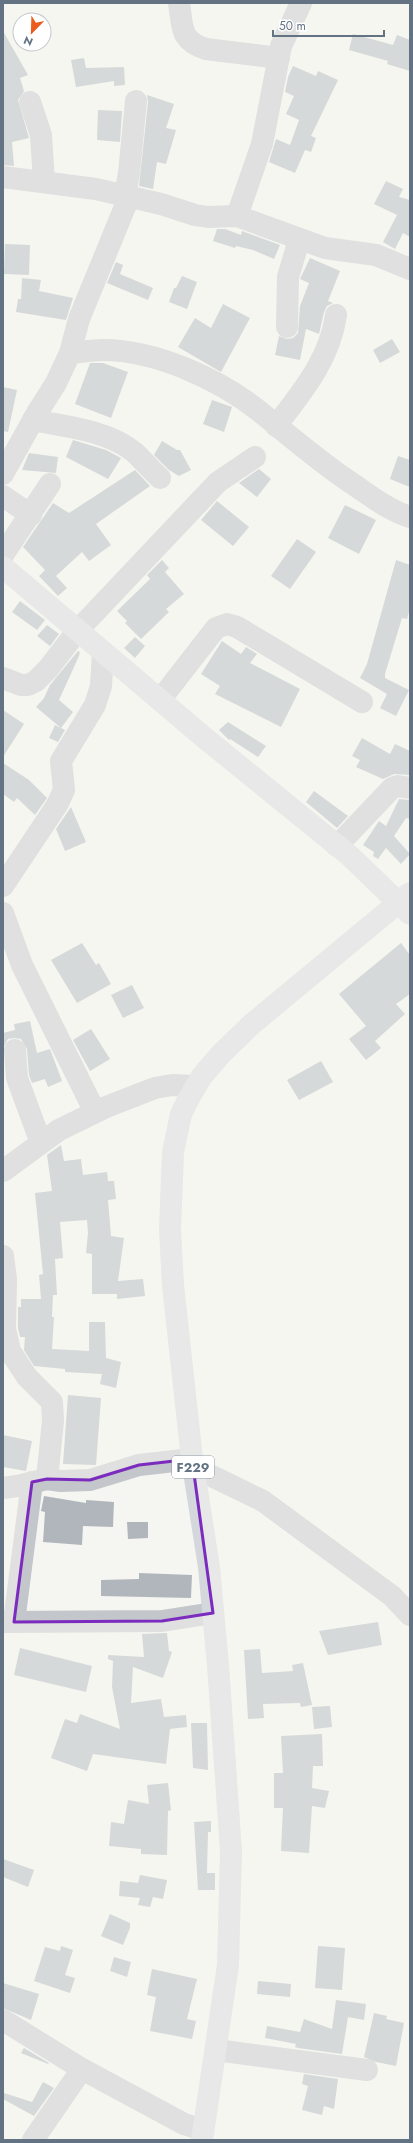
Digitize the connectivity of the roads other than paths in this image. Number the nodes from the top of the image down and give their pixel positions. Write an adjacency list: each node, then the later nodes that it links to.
1 (179, 3): 3 (street)
2 (295, 6): 3 (street)
3 (279, 58): 9 (street)
4 (136, 101): 8 (street)
5 (30, 102): 7 (street)
6 (3, 177): 7 (street)
7 (44, 182): 8 (street)
8 (127, 196): 9 (street); 14 (street)
9 (236, 216): 10 (street)
10 (299, 240): 11 (street); 13 (street)
11 (410, 269)
12 (336, 315): 16 (street)
13 (287, 327)
14 (70, 353): 15 (street); 16 (street)
15 (33, 420): 18 (street); 19 (street)
16 (276, 426): 23 (street)
17 (255, 457): 26 (street)
18 (3, 474)
19 (160, 478)
20 (50, 484): 22 (street)
21 (3, 496): 22 (street)
22 (31, 515): 24 (street)
23 (410, 517)
24 (3, 555)
25 (3, 567): 26 (main road)
26 (78, 630): 27 (main road); 28 (street)
27 (103, 652): 29 (main road); 33 (street)
28 (3, 678)
29 (160, 700): 30 (street); 32 (main road)
30 (362, 702)
31 (410, 788): 32 (street)
32 (337, 846): 34 (main road)
33 (3, 886)
34 (406, 903): 37 (main road, F229)
35 (3, 913): 38 (street)
36 (15, 1050): 39 (street)
37 (194, 1086): 38 (street); 42 (main road, F229)
38 (95, 1112): 39 (street)
39 (41, 1143): 40 (street)
40 (3, 1171)
41 (3, 1256): 43 (street)
42 (193, 1463): 43 (street); 45 (main road, F229); 46 (street)
43 (39, 1481): 44 (street); 47 (street)
44 (3, 1488)
45 (213, 1613): 47 (street); 49 (main road, F229)
46 (410, 1615)
47 (9, 1622)
48 (3, 2020): 50 (street)
49 (216, 2050): 51 (street); 52 (main road, F229)
50 (82, 2069): 52 (street); 53 (street)
51 (367, 2070)
52 (203, 2135)
53 (33, 2140)

